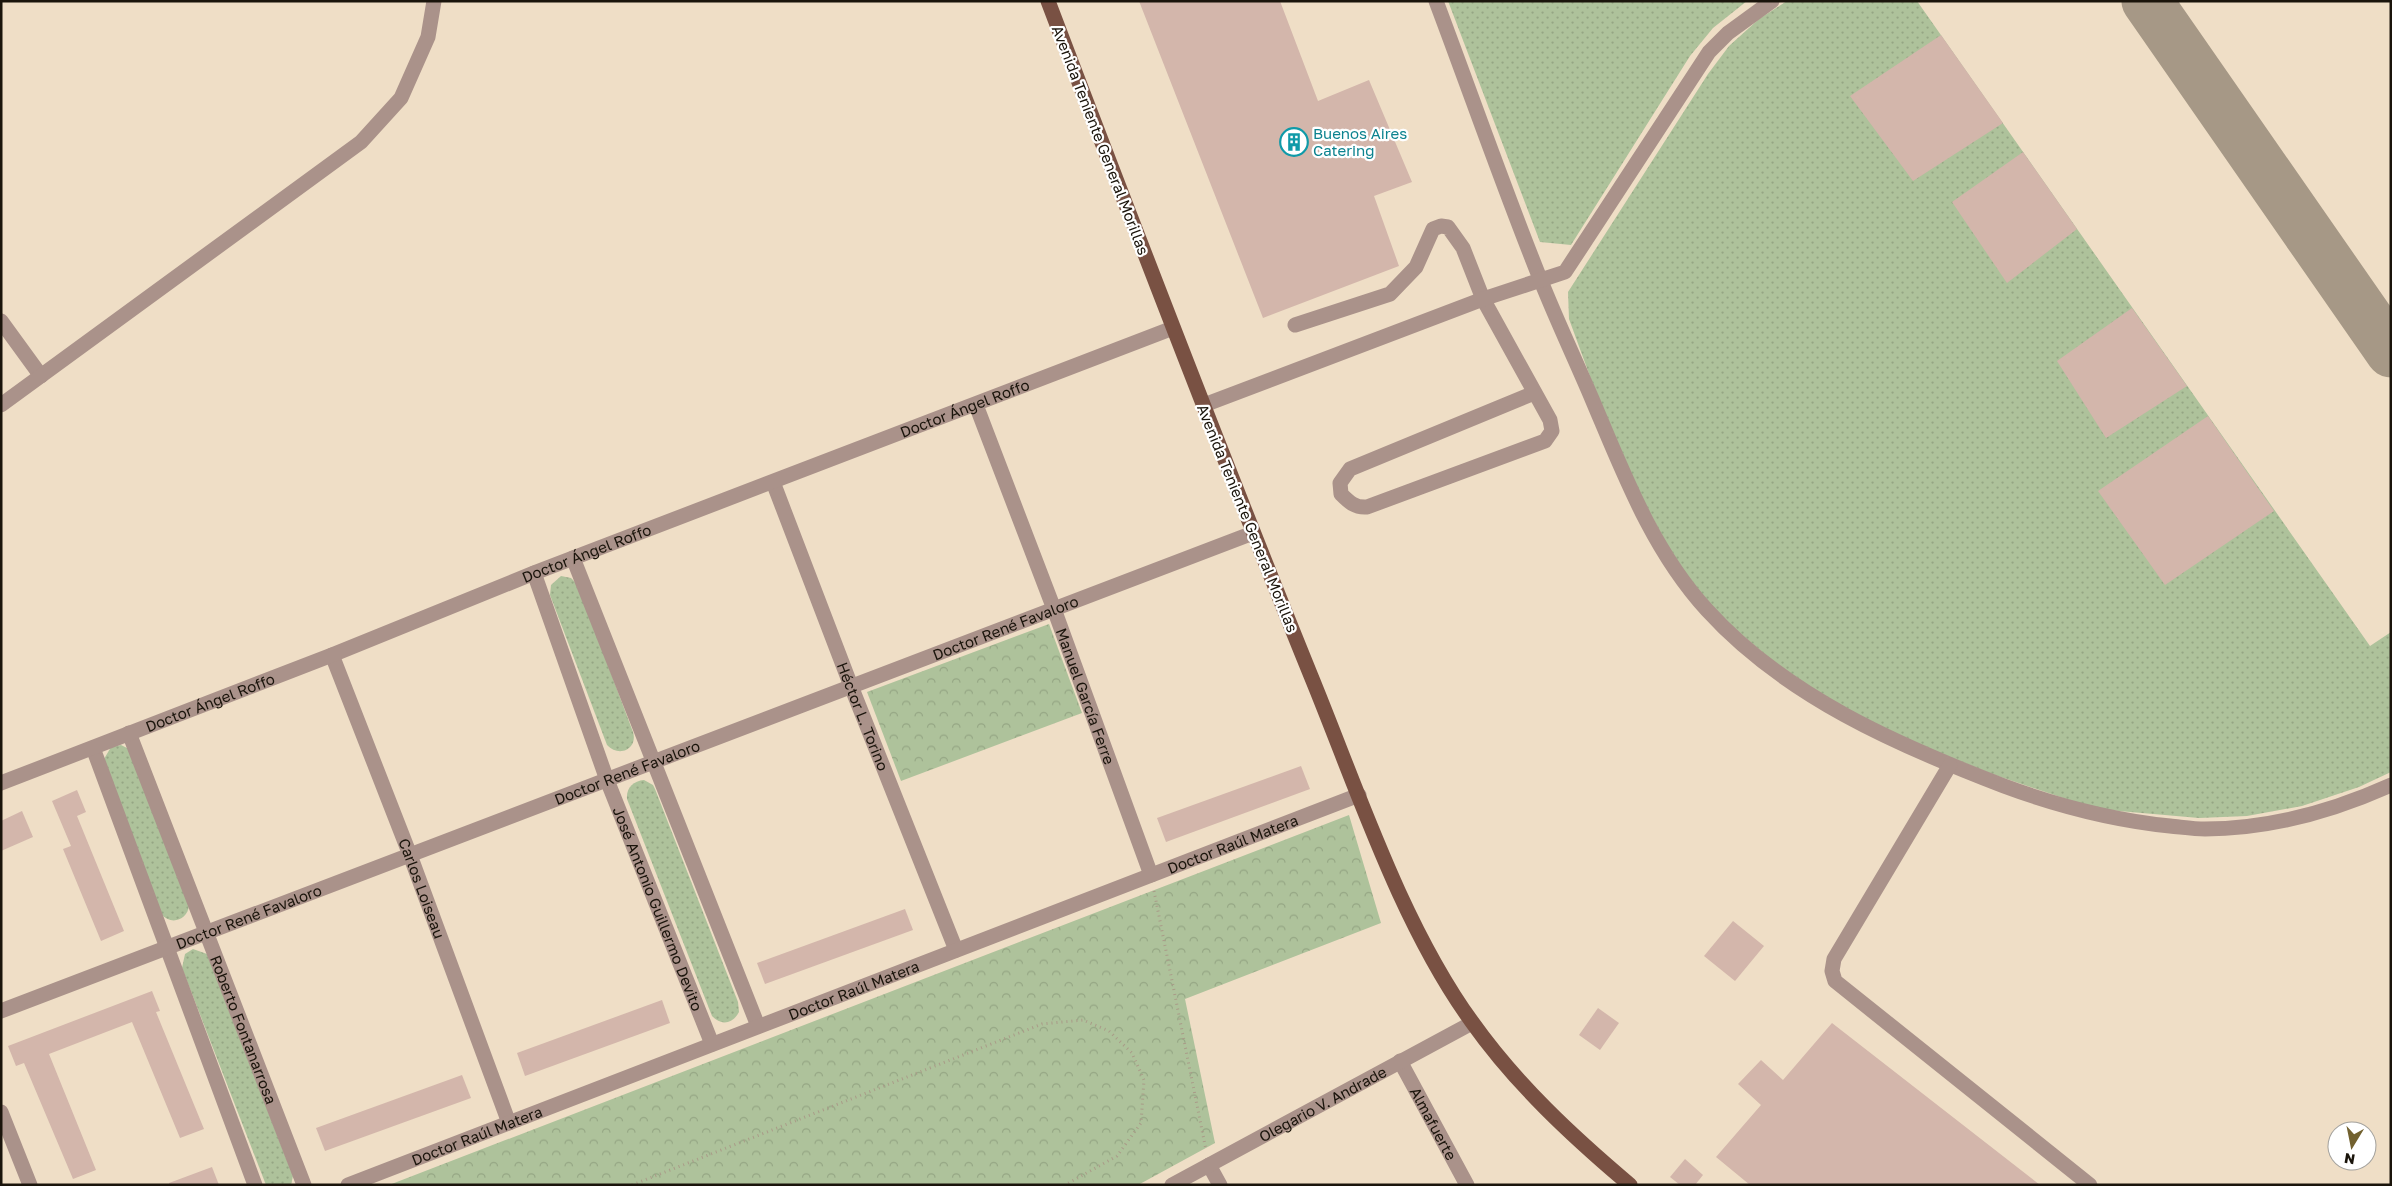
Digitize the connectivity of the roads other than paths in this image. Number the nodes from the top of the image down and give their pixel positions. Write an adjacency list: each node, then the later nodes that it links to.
1 (434, 1): 10 (street)
2 (1048, 1): 9 (main road, Avenida Teniente General Morillas)
3 (1436, 1): 5 (street)
4 (1772, 1): 5 (street)
5 (1541, 281): 6 (street); 25 (street)
6 (1483, 300): 8 (street); 11 (street); 14 (street)
7 (1, 321): 10 (street)
8 (1295, 325)
9 (1173, 328): 13 (street, Doctor Ángel Roffo); 14 (main road, Avenida Teniente General Morillas)
10 (41, 376): 12 (street)
11 (1534, 393): 11 (street)
12 (1, 405)
13 (976, 405): 15 (street, Doctor Ángel Roffo); 19 (street, Manuel García Ferre)
14 (1204, 405): 16 (main road, Avenida Teniente General Morillas)
15 (774, 482): 17 (street, Doctor Ángel Roffo); 21 (street, Héctor L. Torino)
16 (1253, 533): 19 (street, Doctor René Favaloro); 29 (main road, Avenida Teniente General Morillas)
17 (573, 558): 18 (street, Doctor Ángel Roffo); 24 (street)
18 (534, 573): 20 (street, Doctor Ángel Roffo); 26 (street, José Antonio Guillermo Devito)
19 (1054, 609): 21 (street, Doctor René Favaloro); 31 (street, Manuel García Ferre)
20 (332, 655): 22 (street, Doctor Ángel Roffo); 30 (street, Carlos Loiseau)
21 (851, 686): 24 (street, Doctor René Favaloro); 34 (street, Héctor L. Torino)
22 (129, 733): 23 (street, Doctor Ángel Roffo); 32 (street, Roberto Fontanarrosa)
23 (93, 748): 27 (street, Doctor Ángel Roffo); 33 (street)
24 (654, 762): 26 (street, Doctor René Favaloro); 37 (street)
25 (1950, 765): 28 (street); 51 (street)
26 (607, 780): 30 (street, Doctor René Favaloro); 38 (street, José Antonio Guillermo Devito)
27 (1, 782)
28 (2391, 785)
29 (1360, 795): 31 (street, Doctor Raúl Matera); 36 (main road, Avenida Teniente General Morillas)
30 (410, 855): 32 (street, Doctor René Favaloro); 41 (street, Carlos Loiseau)
31 (1151, 875): 34 (street, Doctor Raúl Matera)
32 (206, 933): 33 (street, Doctor René Favaloro); 45 (street, Roberto Fontanarrosa)
33 (168, 948): 35 (street, Doctor René Favaloro); 44 (street)
34 (956, 950): 37 (street, Doctor Raúl Matera)
35 (1, 1011)
36 (1472, 1023): 39 (street, Olegario V. Andrade); 50 (main road, Avenida Teniente General Morillas)
37 (758, 1026): 38 (street, Doctor Raúl Matera)
38 (712, 1044): 41 (street, Doctor Raúl Matera)
39 (1400, 1061): 42 (street, Olegario V. Andrade); 49 (street, Almafuerte)
40 (1, 1112): 43 (street)
41 (509, 1122): 46 (street, Doctor Raúl Matera)
42 (1209, 1165): 47 (street, Olegario V. Andrade); 48 (street)
43 (30, 1185)
44 (255, 1185)
45 (304, 1185)
46 (348, 1185)
47 (1172, 1185)
48 (1220, 1185)
49 (1467, 1185)
50 (1630, 1185)
51 (2090, 1185)

